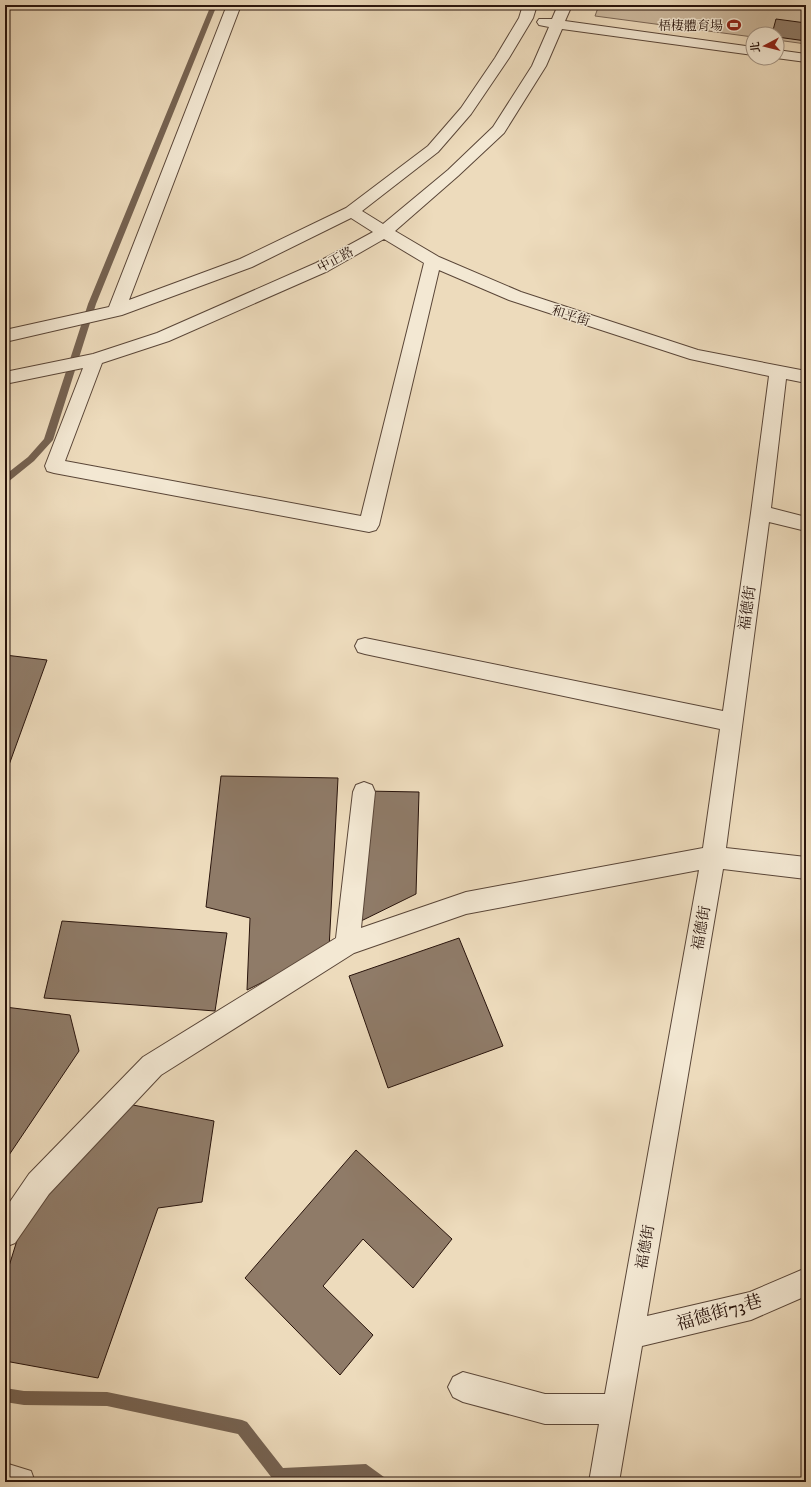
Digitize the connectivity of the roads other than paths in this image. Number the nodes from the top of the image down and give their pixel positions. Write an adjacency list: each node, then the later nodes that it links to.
1 (234, 5): 11 (street)
2 (565, 5): 4 (street, 中正路)
3 (528, 12): 4 (street); 8 (street)
4 (558, 25): 5 (street); 9 (street, 中正路)
5 (745, 50)
6 (785, 55): 7 (street)
7 (806, 58)
8 (352, 211): 9 (street, 和平街); 11 (street)
9 (384, 232): 10 (street, 和平街); 13 (street, 中正路)
10 (433, 261): 13 (street); 14 (street, 和平街)
11 (116, 311): 12 (street)
12 (5, 336)
13 (95, 359): 16 (street, 中正路)
14 (778, 372): 15 (street, 和平街); 17 (street, 福德街)
15 (806, 377)
16 (5, 378)
17 (761, 514): 18 (street); 20 (street, 福德街)
18 (806, 524)
19 (365, 646): 20 (street)
20 (731, 722): 22 (street, 福德街)
21 (364, 792): 24 (street)
22 (713, 857): 23 (street); 24 (street); 27 (street, 福德街)
23 (806, 868)
24 (348, 944): 25 (street)
25 (5, 1234)
26 (806, 1282): 27 (street, 福德街73巷)
27 (630, 1335): 29 (street, 福德街)
28 (463, 1387): 29 (street)
29 (616, 1410): 32 (street, 福德街)
30 (5, 1478): 31 (street)
31 (20, 1482)
32 (604, 1482)

